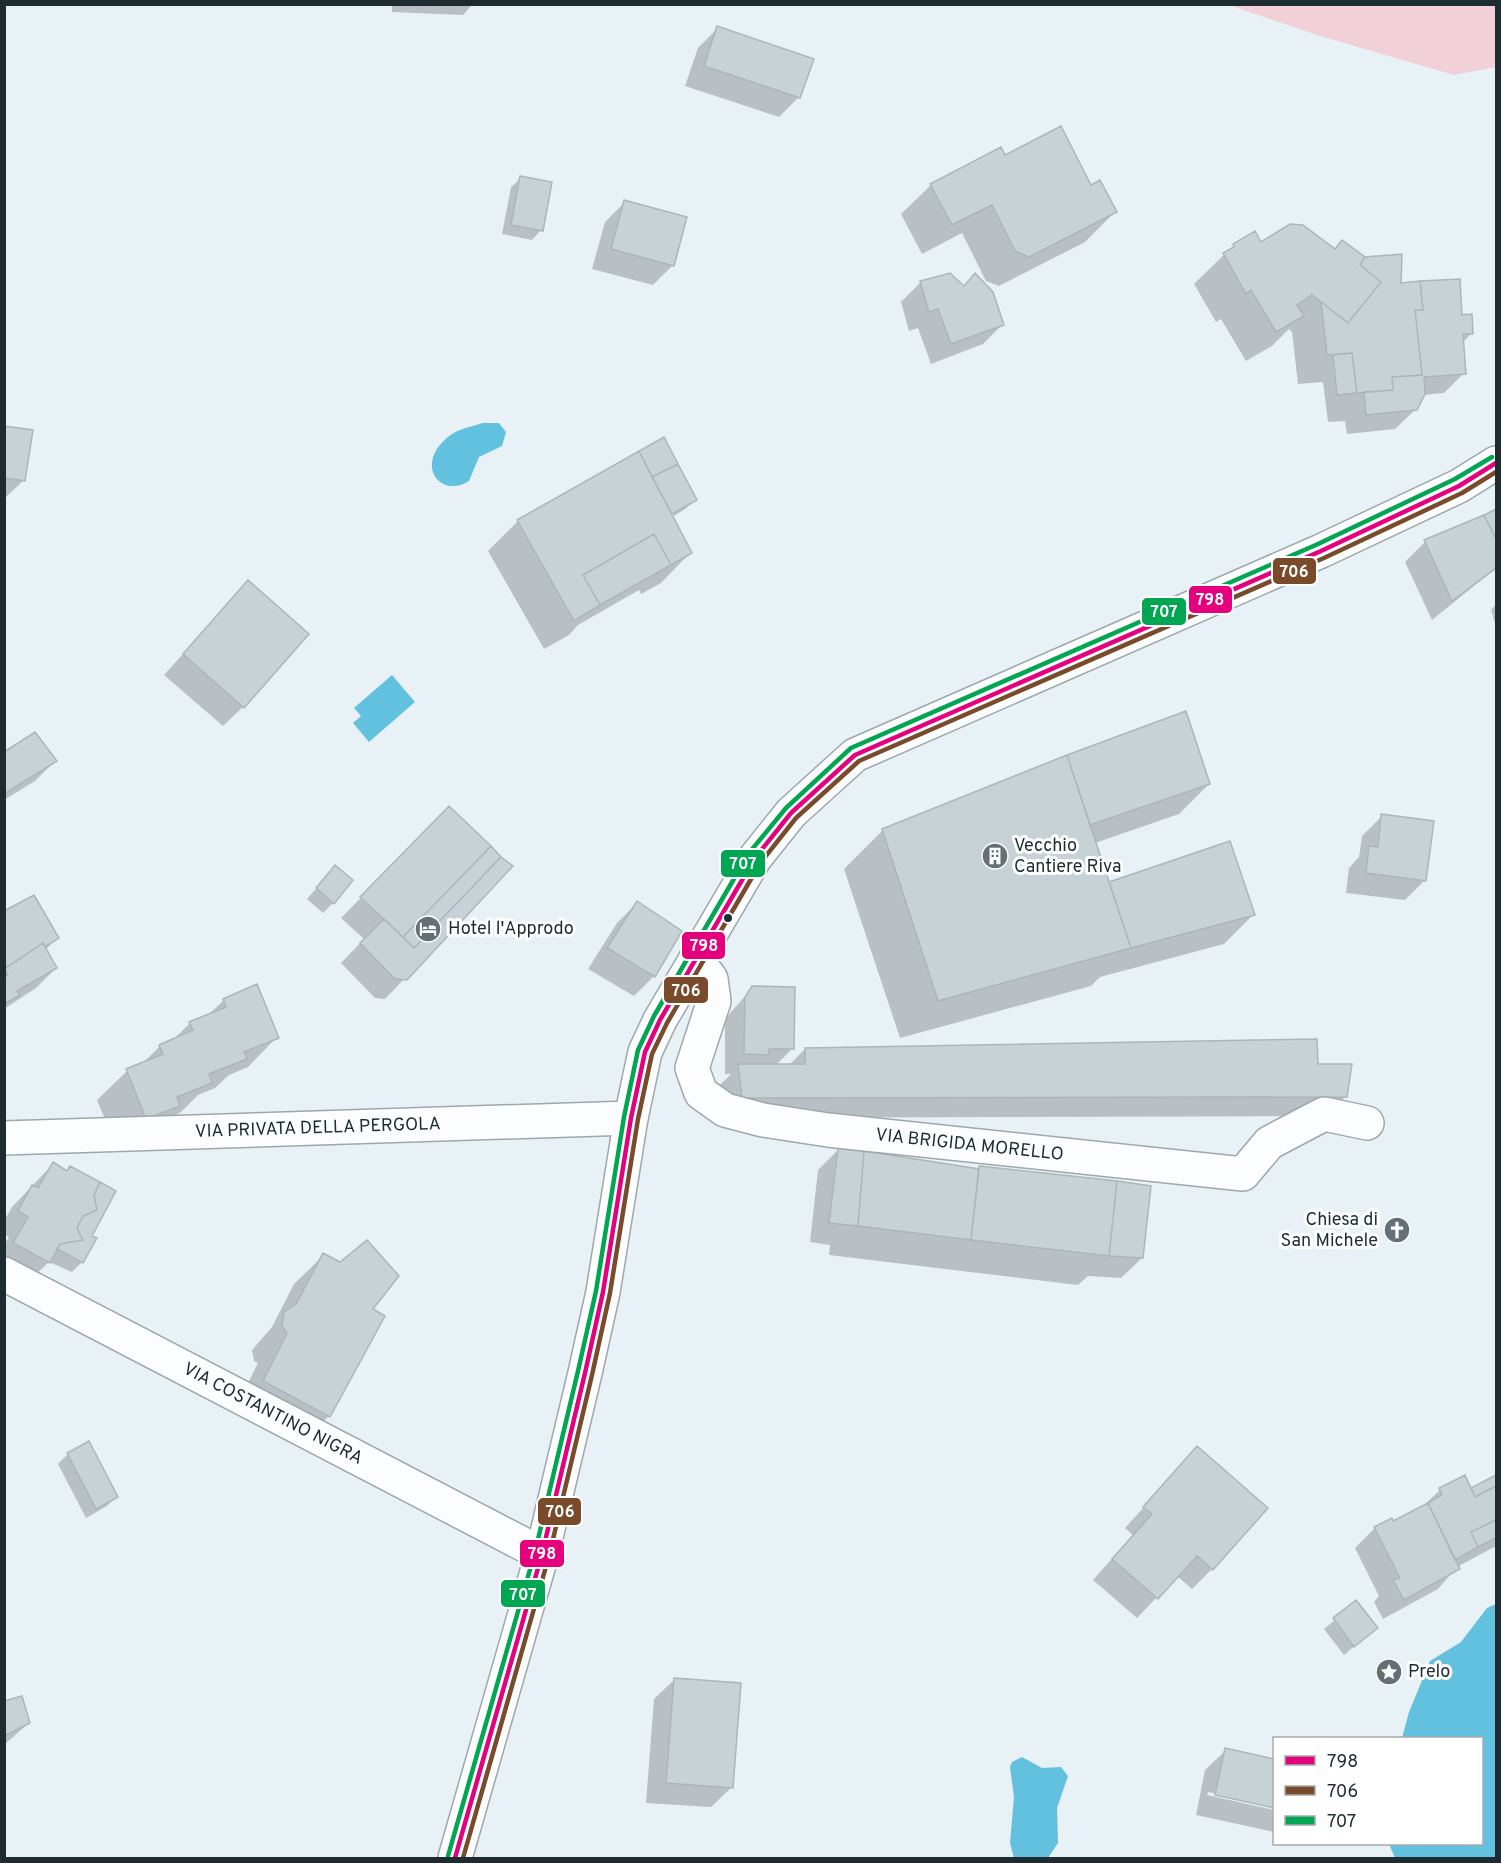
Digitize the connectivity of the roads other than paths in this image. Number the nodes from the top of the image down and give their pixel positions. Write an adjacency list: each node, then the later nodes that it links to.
1 (1497, 464): 2 (street)
2 (696, 958): 3 (street); 4 (street, VIA BRIGIDA MORELLO)
3 (631, 1118): 5 (street, VIA PRIVATA DELLA PERGOLA); 7 (street)
4 (1367, 1123)
5 (4, 1138)
6 (4, 1274): 7 (street, VIA COSTANTINO NIGRA)
7 (542, 1554): 8 (street)
8 (454, 1858)

